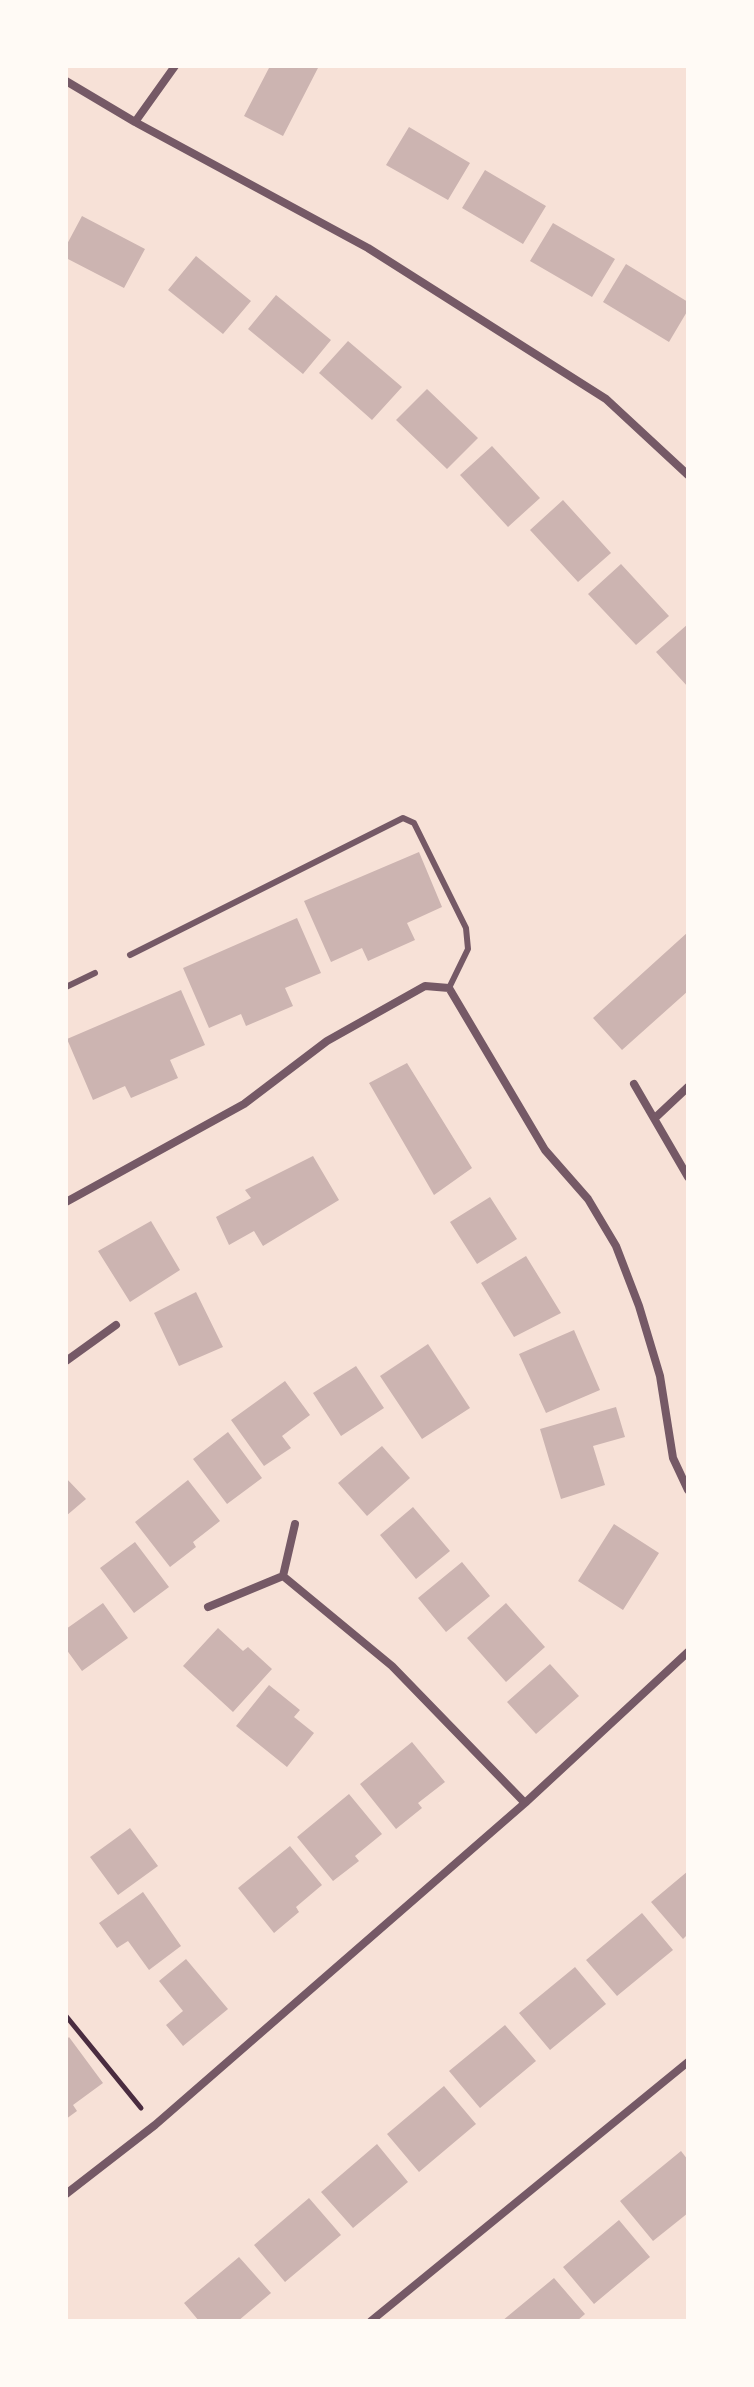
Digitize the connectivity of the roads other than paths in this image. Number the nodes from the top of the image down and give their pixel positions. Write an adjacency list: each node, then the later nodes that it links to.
1 (175, 66): 3 (street)
2 (66, 81): 3 (street)
3 (135, 122): 4 (street)
4 (688, 475)
5 (130, 955): 8 (lane)
6 (95, 973): 7 (lane)
7 (66, 987)
8 (449, 988): 13 (street); 16 (street)
9 (634, 1084): 11 (street)
10 (688, 1087): 11 (street)
11 (655, 1118): 12 (street)
12 (688, 1177)
13 (66, 1202)
14 (116, 1325): 15 (street)
15 (67, 1358)
16 (688, 1490)
17 (295, 1524): 18 (street)
18 (283, 1576): 19 (street); 21 (street)
19 (208, 1607)
20 (688, 1652): 21 (street)
21 (525, 1803): 23 (street)
22 (688, 2062): 24 (street)
23 (66, 2194)
24 (371, 2321)

